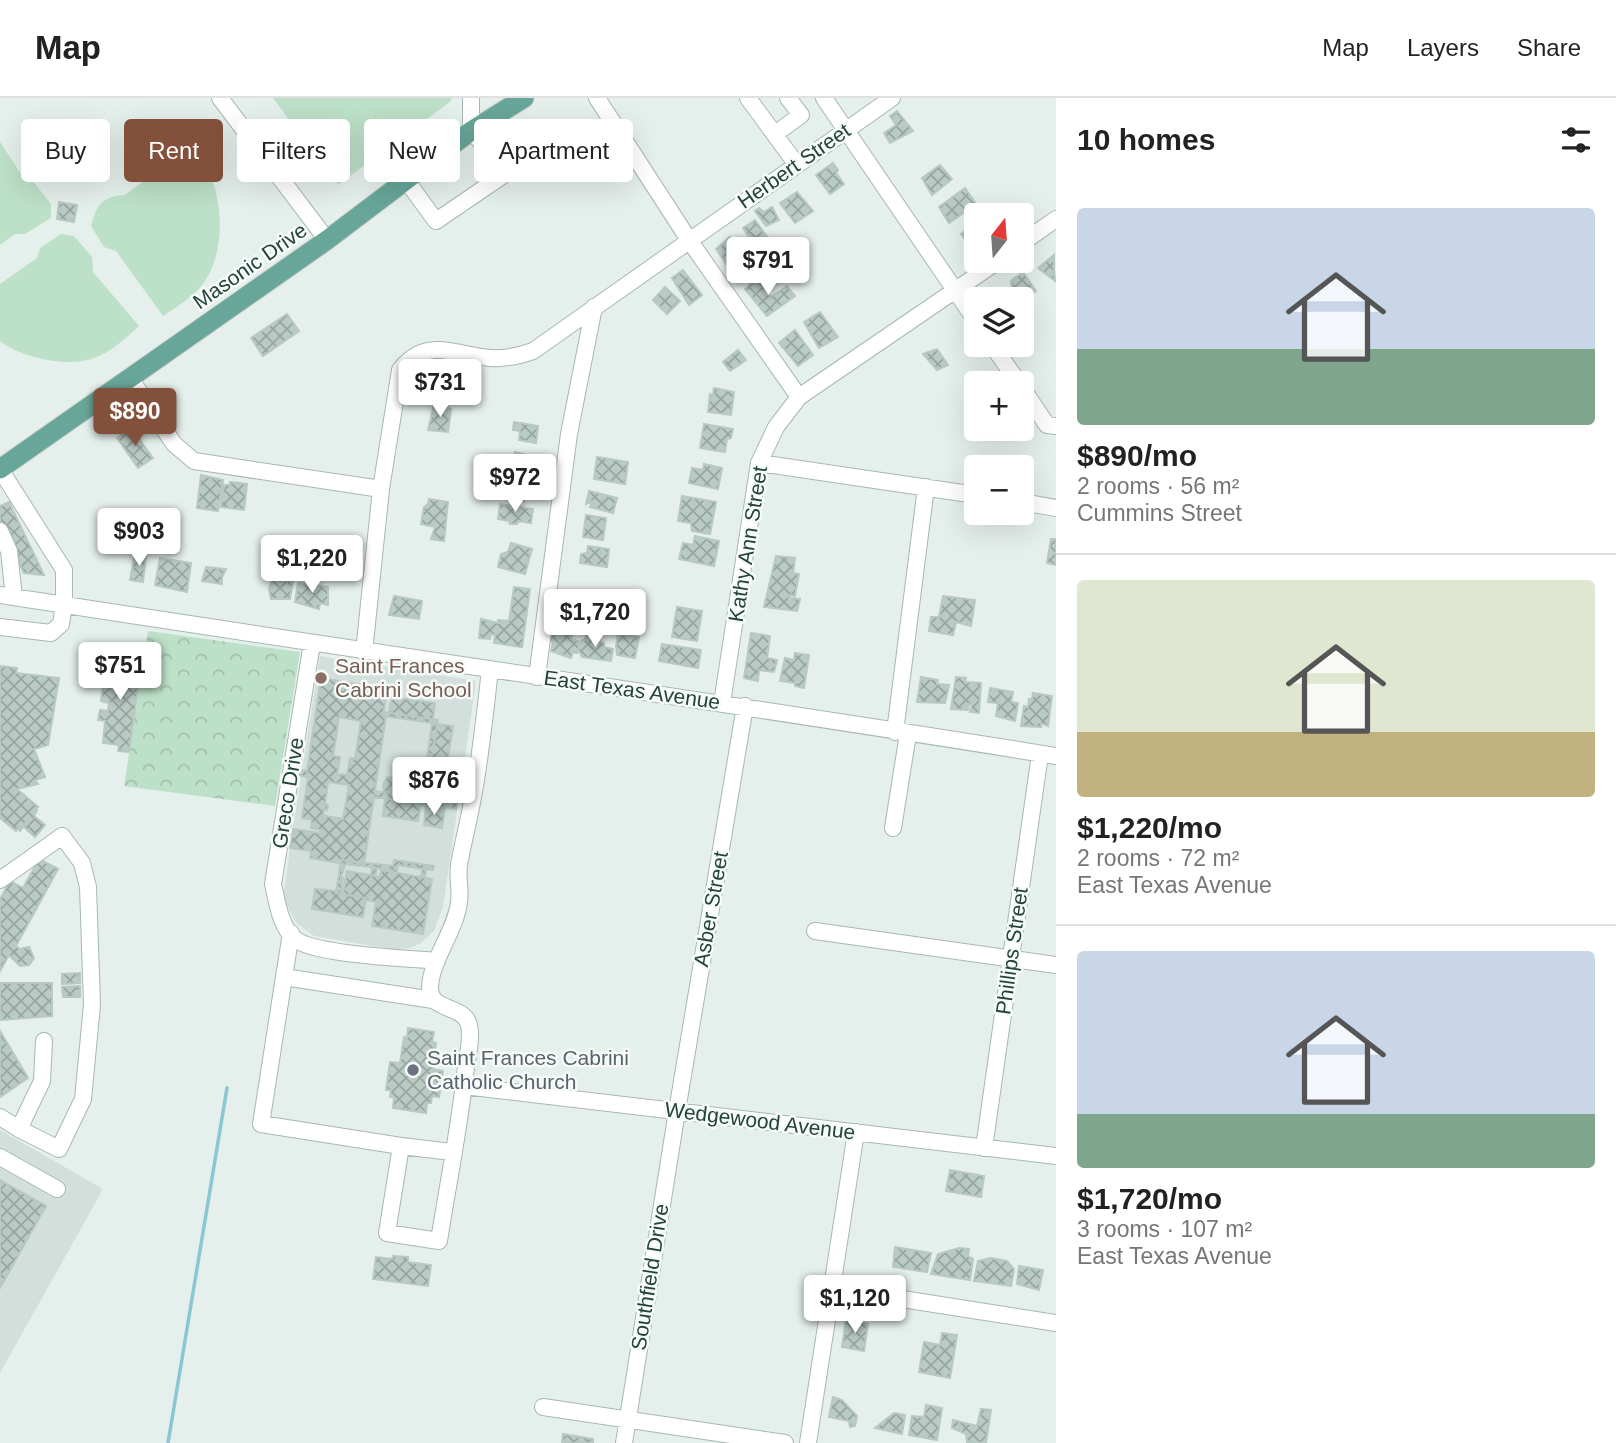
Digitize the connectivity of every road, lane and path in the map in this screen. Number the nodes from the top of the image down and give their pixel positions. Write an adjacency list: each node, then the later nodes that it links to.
1 (220, 98): 18 (street)
2 (471, 98): 9 (street)
3 (524, 98): 9 (main road, Masonic Drive)
4 (597, 98): 19 (street)
5 (748, 98): 11 (street)
6 (789, 98): 11 (street)
7 (824, 98): 10 (street)
8 (892, 98): 10 (street, Herbert Street)
9 (471, 131): 12 (main road, Masonic Drive); 15 (street)
10 (846, 131): 13 (street, Herbert Street); 21 (street)
11 (775, 134): 13 (street)
12 (460, 139)
13 (797, 165): 19 (street, Herbert Street)
14 (403, 182): 18 (main road, Masonic Drive)
15 (407, 182)
16 (1056, 219): 17 (street)
17 (1034, 235)
18 (327, 240): 24 (main road, Masonic Drive)
19 (689, 240): 23 (street, Herbert Street); 25 (street)
20 (981, 273): 21 (street, Kathy Ann Street)
21 (956, 291): 22 (street); 25 (street, Kathy Ann Street)
22 (964, 303)
23 (594, 307): 31 (street, Herbert Street); 42 (street)
24 (130, 378): 29 (main road, Masonic Drive); 31 (street)
25 (799, 397): 28 (street, Kathy Ann Street)
26 (1034, 404): 27 (street)
27 (1051, 426)
28 (759, 463): 30 (street); 43 (street, Kathy Ann Street)
29 (0, 469): 37 (street)
30 (926, 487): 32 (street); 45 (street)
31 (381, 489): 40 (street)
32 (964, 493)
33 (1034, 504): 34 (street)
34 (1056, 508)
35 (0, 531): 36 (street)
36 (7, 596): 37 (street, East Texas Avenue)
37 (64, 605): 38 (street); 39 (street, East Texas Avenue)
38 (0, 627)
39 (312, 643): 40 (street, East Texas Avenue); 50 (street, Greco Drive)
40 (364, 652): 41 (street, East Texas Avenue)
41 (490, 670): 42 (street, East Texas Avenue); 52 (street)
42 (537, 677): 43 (street, East Texas Avenue)
43 (722, 703): 44 (street, East Texas Avenue)
44 (745, 706): 45 (street, East Texas Avenue); 58 (street, Asber Street)
45 (901, 733): 46 (street, East Texas Avenue); 47 (street)
46 (1048, 755): 51 (street, Phillips Street)
47 (893, 828)
48 (0, 880): 60 (street)
49 (815, 931): 51 (street)
50 (292, 935): 52 (street); 54 (street)
51 (1011, 958): 53 (street); 63 (street, Phillips Street)
52 (438, 961): 55 (street)
53 (1056, 965)
54 (284, 977): 55 (street); 62 (street)
55 (433, 1000): 57 (street)
56 (44, 1041): 60 (street)
57 (464, 1086): 58 (street, Wedgewood Avenue); 64 (street)
58 (677, 1111): 61 (street, Wedgewood Avenue); 71 (street, Southfield Drive)
59 (0, 1117): 60 (street)
60 (19, 1129)
61 (856, 1132): 63 (street, Wedgewood Avenue); 68 (street)
62 (401, 1146): 64 (street); 64 (street)
63 (984, 1147): 65 (street, Wedgewood Avenue)
64 (453, 1152)
65 (1056, 1156)
66 (0, 1157): 67 (street)
67 (57, 1189)
68 (832, 1288): 69 (street); 74 (street)
69 (1056, 1323)
70 (543, 1407): 71 (street)
71 (628, 1420): 72 (street, Southfield Drive); 73 (street)
72 (624, 1443)
73 (785, 1443)
74 (808, 1443)

